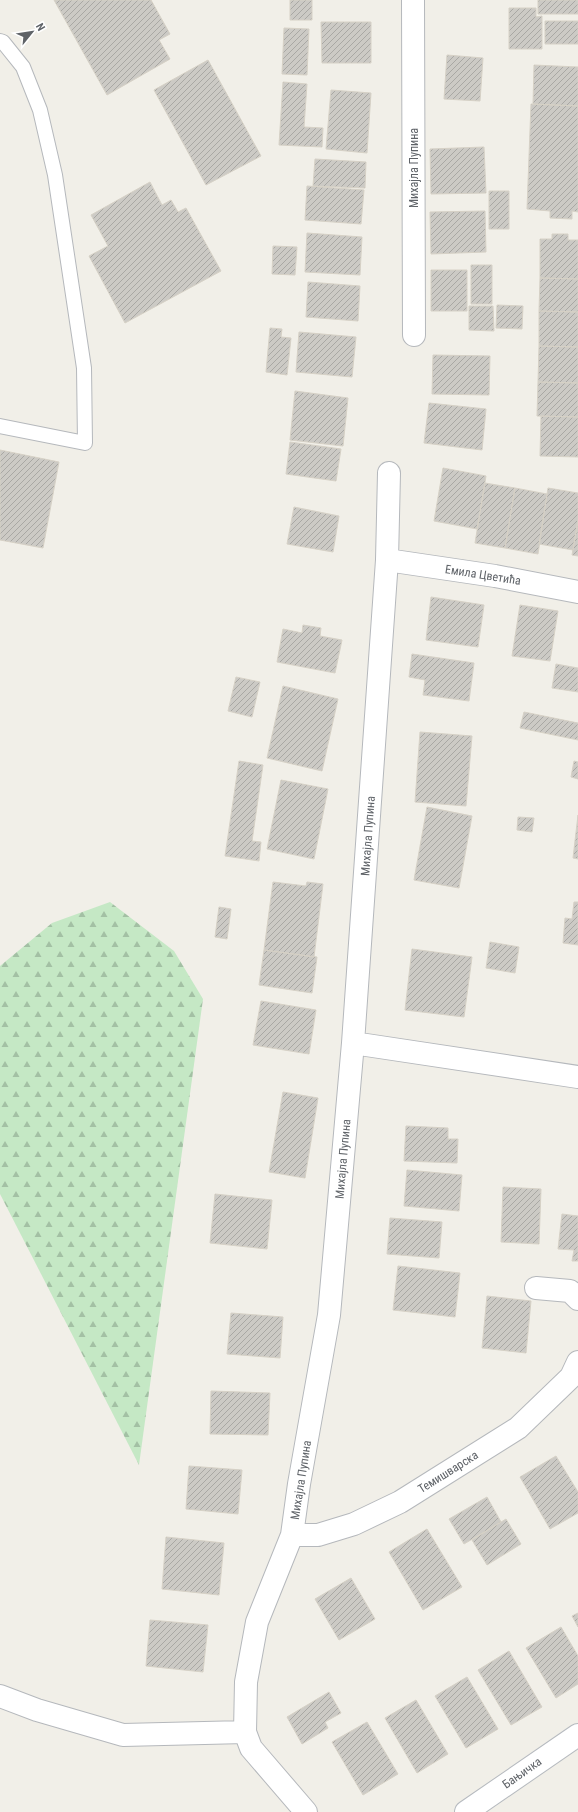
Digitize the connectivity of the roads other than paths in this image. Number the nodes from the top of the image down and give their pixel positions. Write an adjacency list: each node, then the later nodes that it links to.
1 (413, 0): 3 (street, Михајла Пупина)
2 (0, 41): 4 (lane)
3 (414, 336)
4 (0, 426)
5 (389, 473): 6 (street, Михајла Пупина)
6 (387, 560): 7 (street, Емила Цветића); 8 (street, Михајла Пупина)
7 (578, 592)
8 (353, 1043): 9 (street); 13 (street, Михајла Пупина)
9 (578, 1077)
10 (536, 1288): 11 (street)
11 (578, 1298)
12 (578, 1362): 13 (street, Темишварска)
13 (292, 1535): 15 (street, Михајла Пупина)
14 (0, 1696): 15 (street)
15 (245, 1732): 17 (street, Михајла Пупина)
16 (578, 1735): 18 (street, Бањичка)
17 (306, 1812)
18 (466, 1812)

